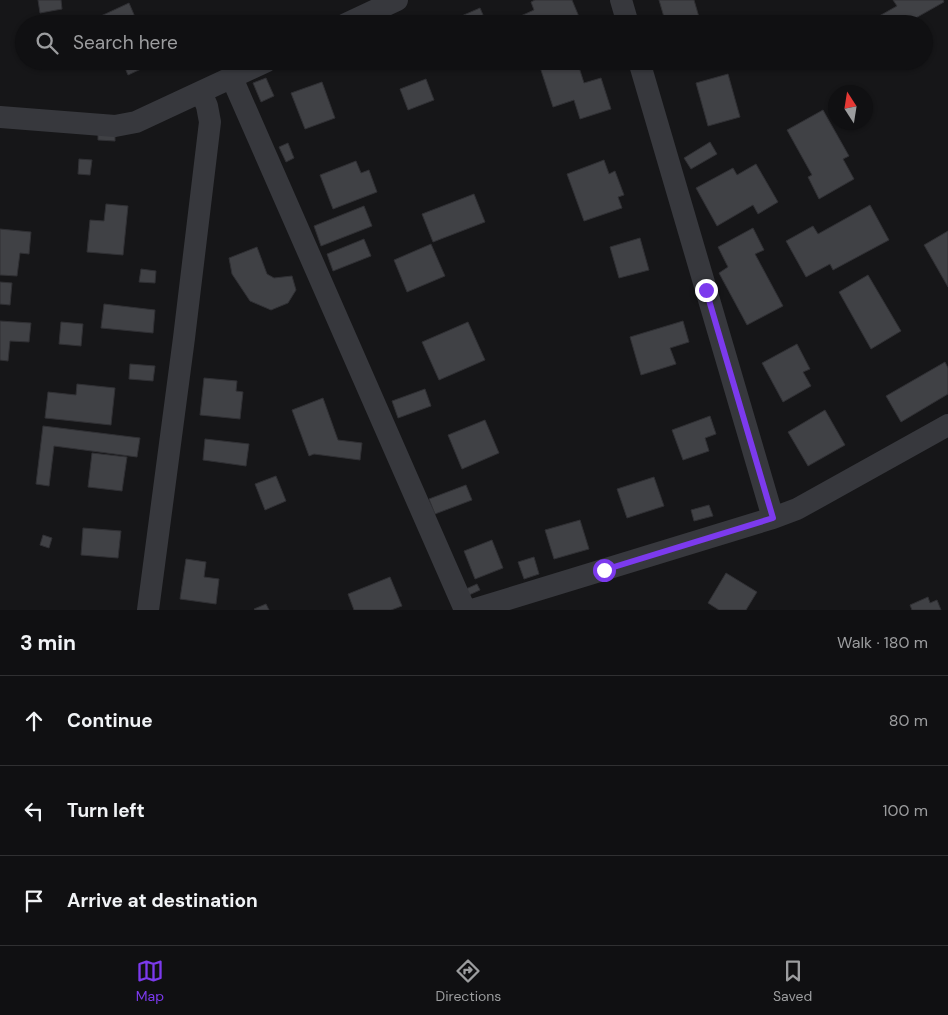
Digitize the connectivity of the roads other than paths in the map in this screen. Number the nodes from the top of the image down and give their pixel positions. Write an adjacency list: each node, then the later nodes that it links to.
1 (397, 0): 3 (street)
2 (621, 0): 4 (street)
3 (365, 15)
4 (625, 15)
5 (248, 70): 7 (street)
6 (642, 70): 11 (street)
7 (232, 78): 8 (street); 13 (street)
8 (201, 92): 9 (street); 12 (street)
9 (0, 117)
10 (948, 425): 11 (street)
11 (773, 518): 14 (street)
12 (148, 610)
13 (465, 610)
14 (472, 610)

